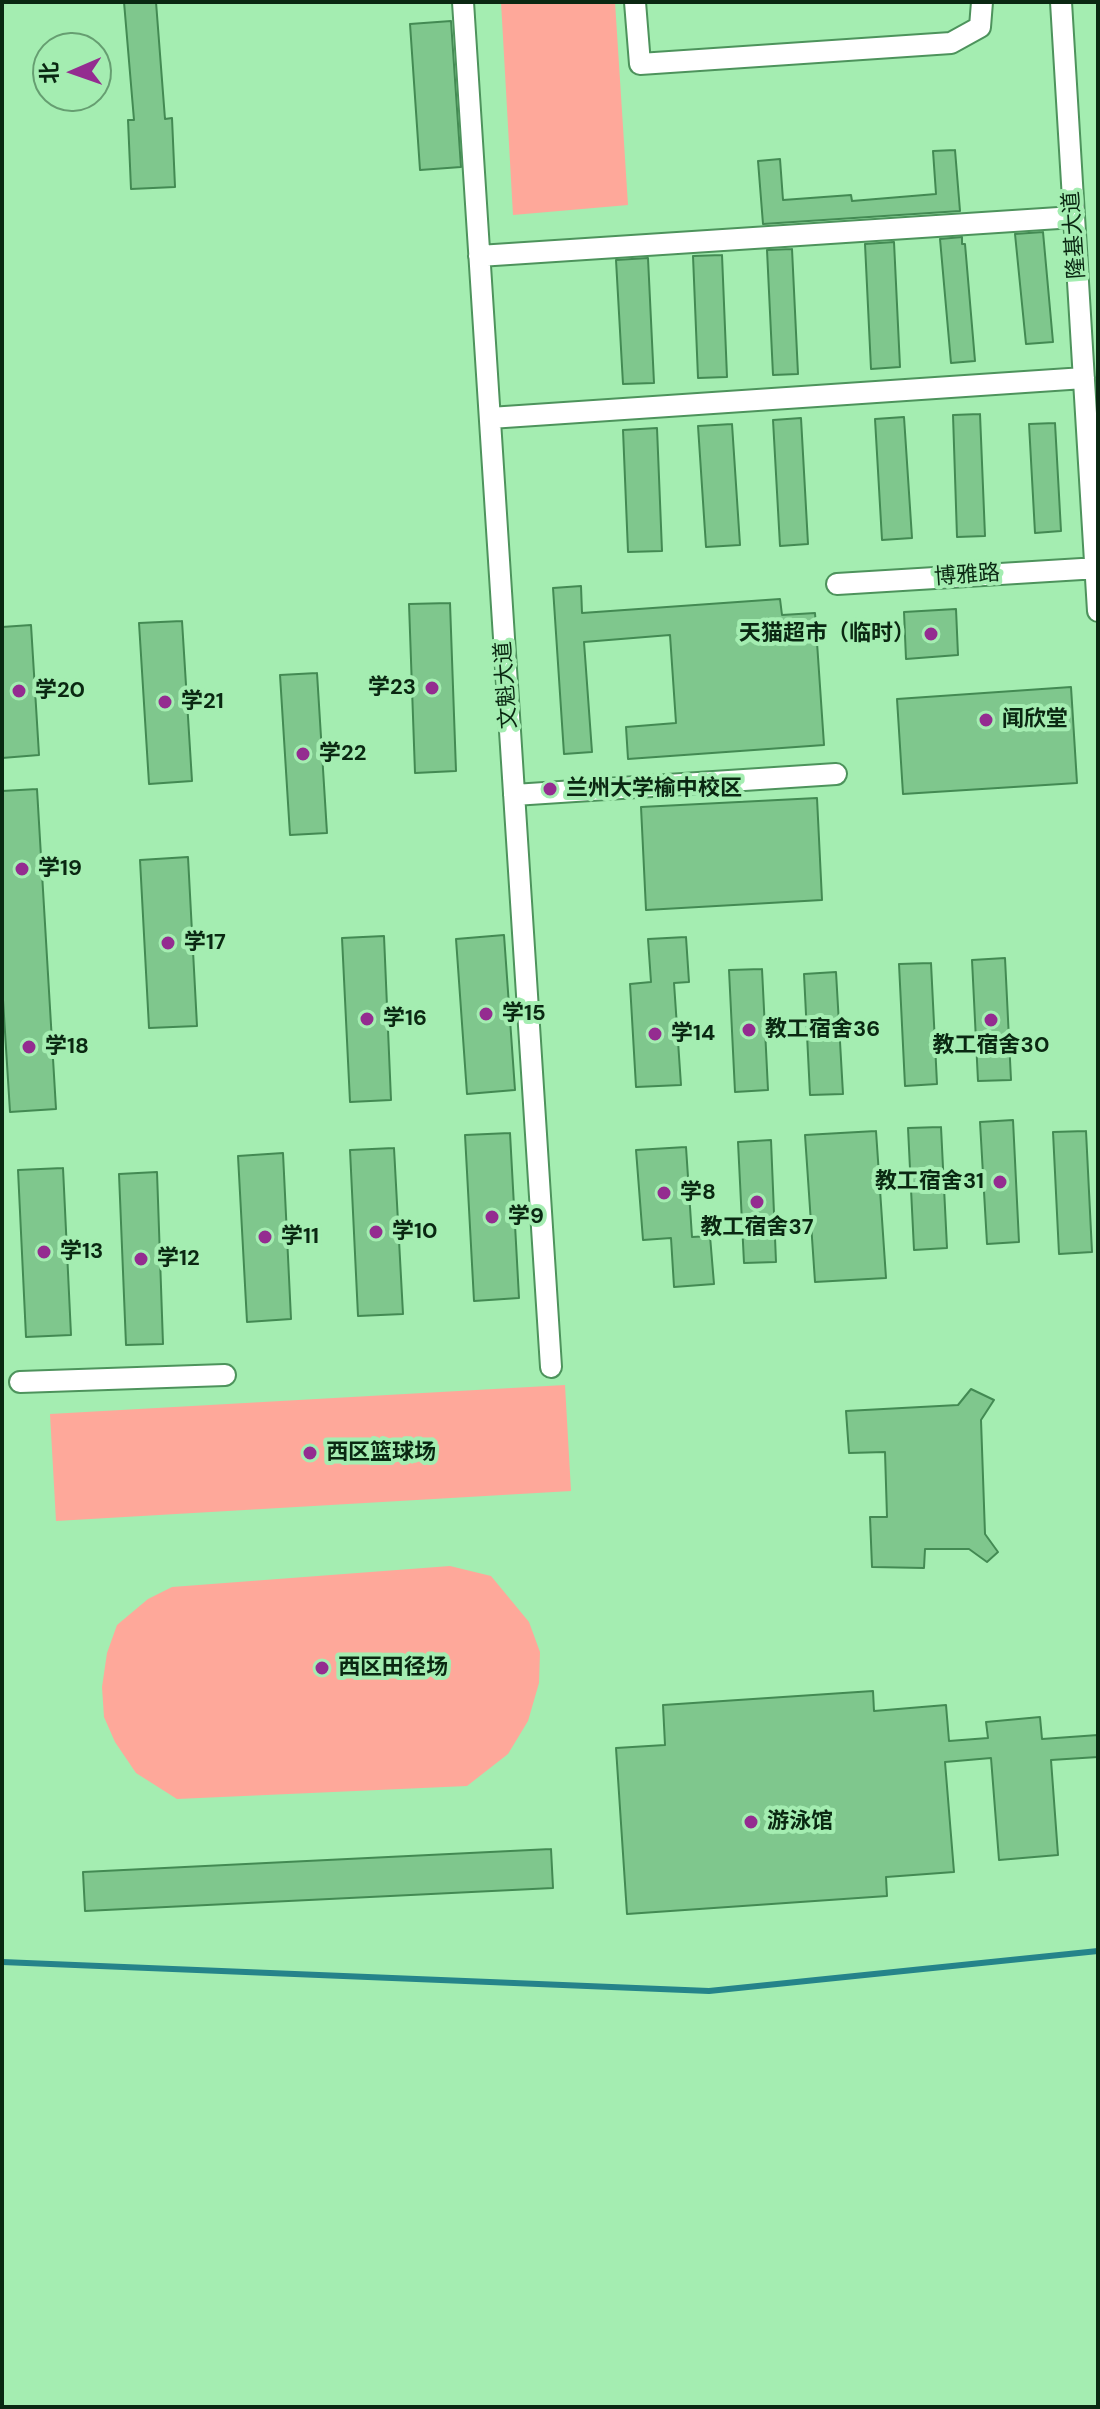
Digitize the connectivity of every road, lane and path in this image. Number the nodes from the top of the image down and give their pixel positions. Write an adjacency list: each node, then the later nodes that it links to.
1 (463, 2): 6 (street, 文魁大道)
2 (635, 2): 3 (street)
3 (982, 2)
4 (1061, 2): 5 (street, 隆基大道)
5 (1074, 217): 6 (street); 7 (street, 隆基大道)
6 (479, 256): 8 (street, 文魁大道)
7 (1084, 378): 8 (street); 9 (street, 隆基大道)
8 (490, 418): 13 (street, 文魁大道)
9 (1097, 568): 10 (street, 博雅路); 11 (street, 隆基大道)
10 (837, 584)
11 (1098, 611)
12 (836, 774): 13 (street)
13 (514, 795): 14 (street, 文魁大道)
14 (551, 1367)
15 (225, 1375): 16 (street)
16 (20, 1382)

